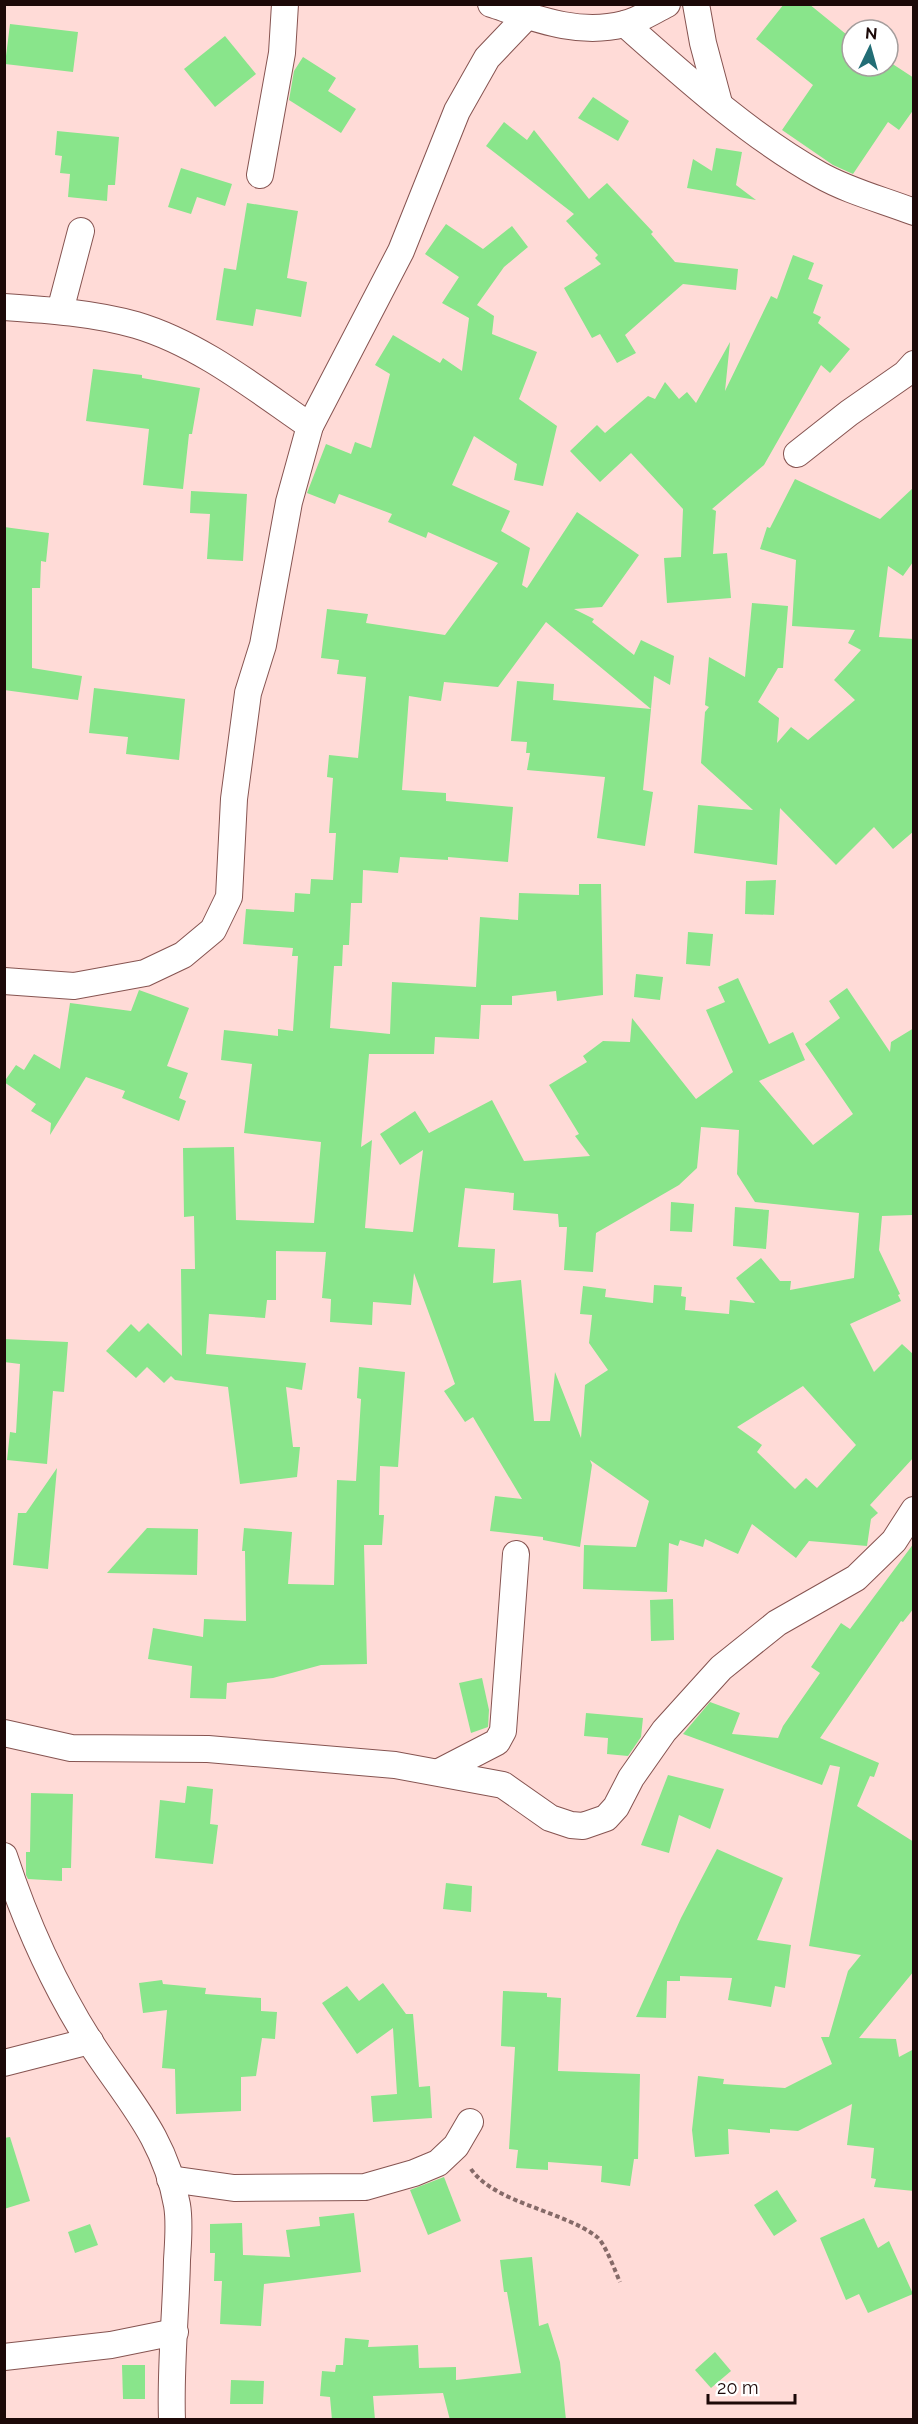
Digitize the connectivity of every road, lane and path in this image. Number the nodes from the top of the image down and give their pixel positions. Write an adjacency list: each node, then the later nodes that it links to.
1 (285, 4): 8 (street)
2 (491, 4): 5 (street)
3 (667, 4): 6 (street)
4 (696, 4): 7 (street)
5 (527, 16): 6 (street); 14 (street)
6 (625, 24): 7 (street)
7 (719, 103): 9 (street)
8 (260, 175)
9 (914, 212)
10 (81, 231): 12 (street)
11 (4, 307): 12 (street)
12 (60, 311): 14 (street)
13 (914, 364): 15 (street)
14 (310, 426): 16 (street)
15 (797, 454)
16 (4, 981)
17 (914, 1510): 20 (street)
18 (516, 1554): 20 (street)
19 (4, 1733): 20 (street)
20 (440, 1772)
21 (4, 1856): 22 (street)
22 (90, 2041): 23 (street); 26 (street)
23 (4, 2063)
24 (470, 2122): 25 (street)
25 (456, 2146): 26 (street); 27 (path)
26 (170, 2179): 28 (street)
27 (620, 2282)
28 (175, 2332): 29 (street); 30 (street)
29 (4, 2357)
30 (172, 2420)

